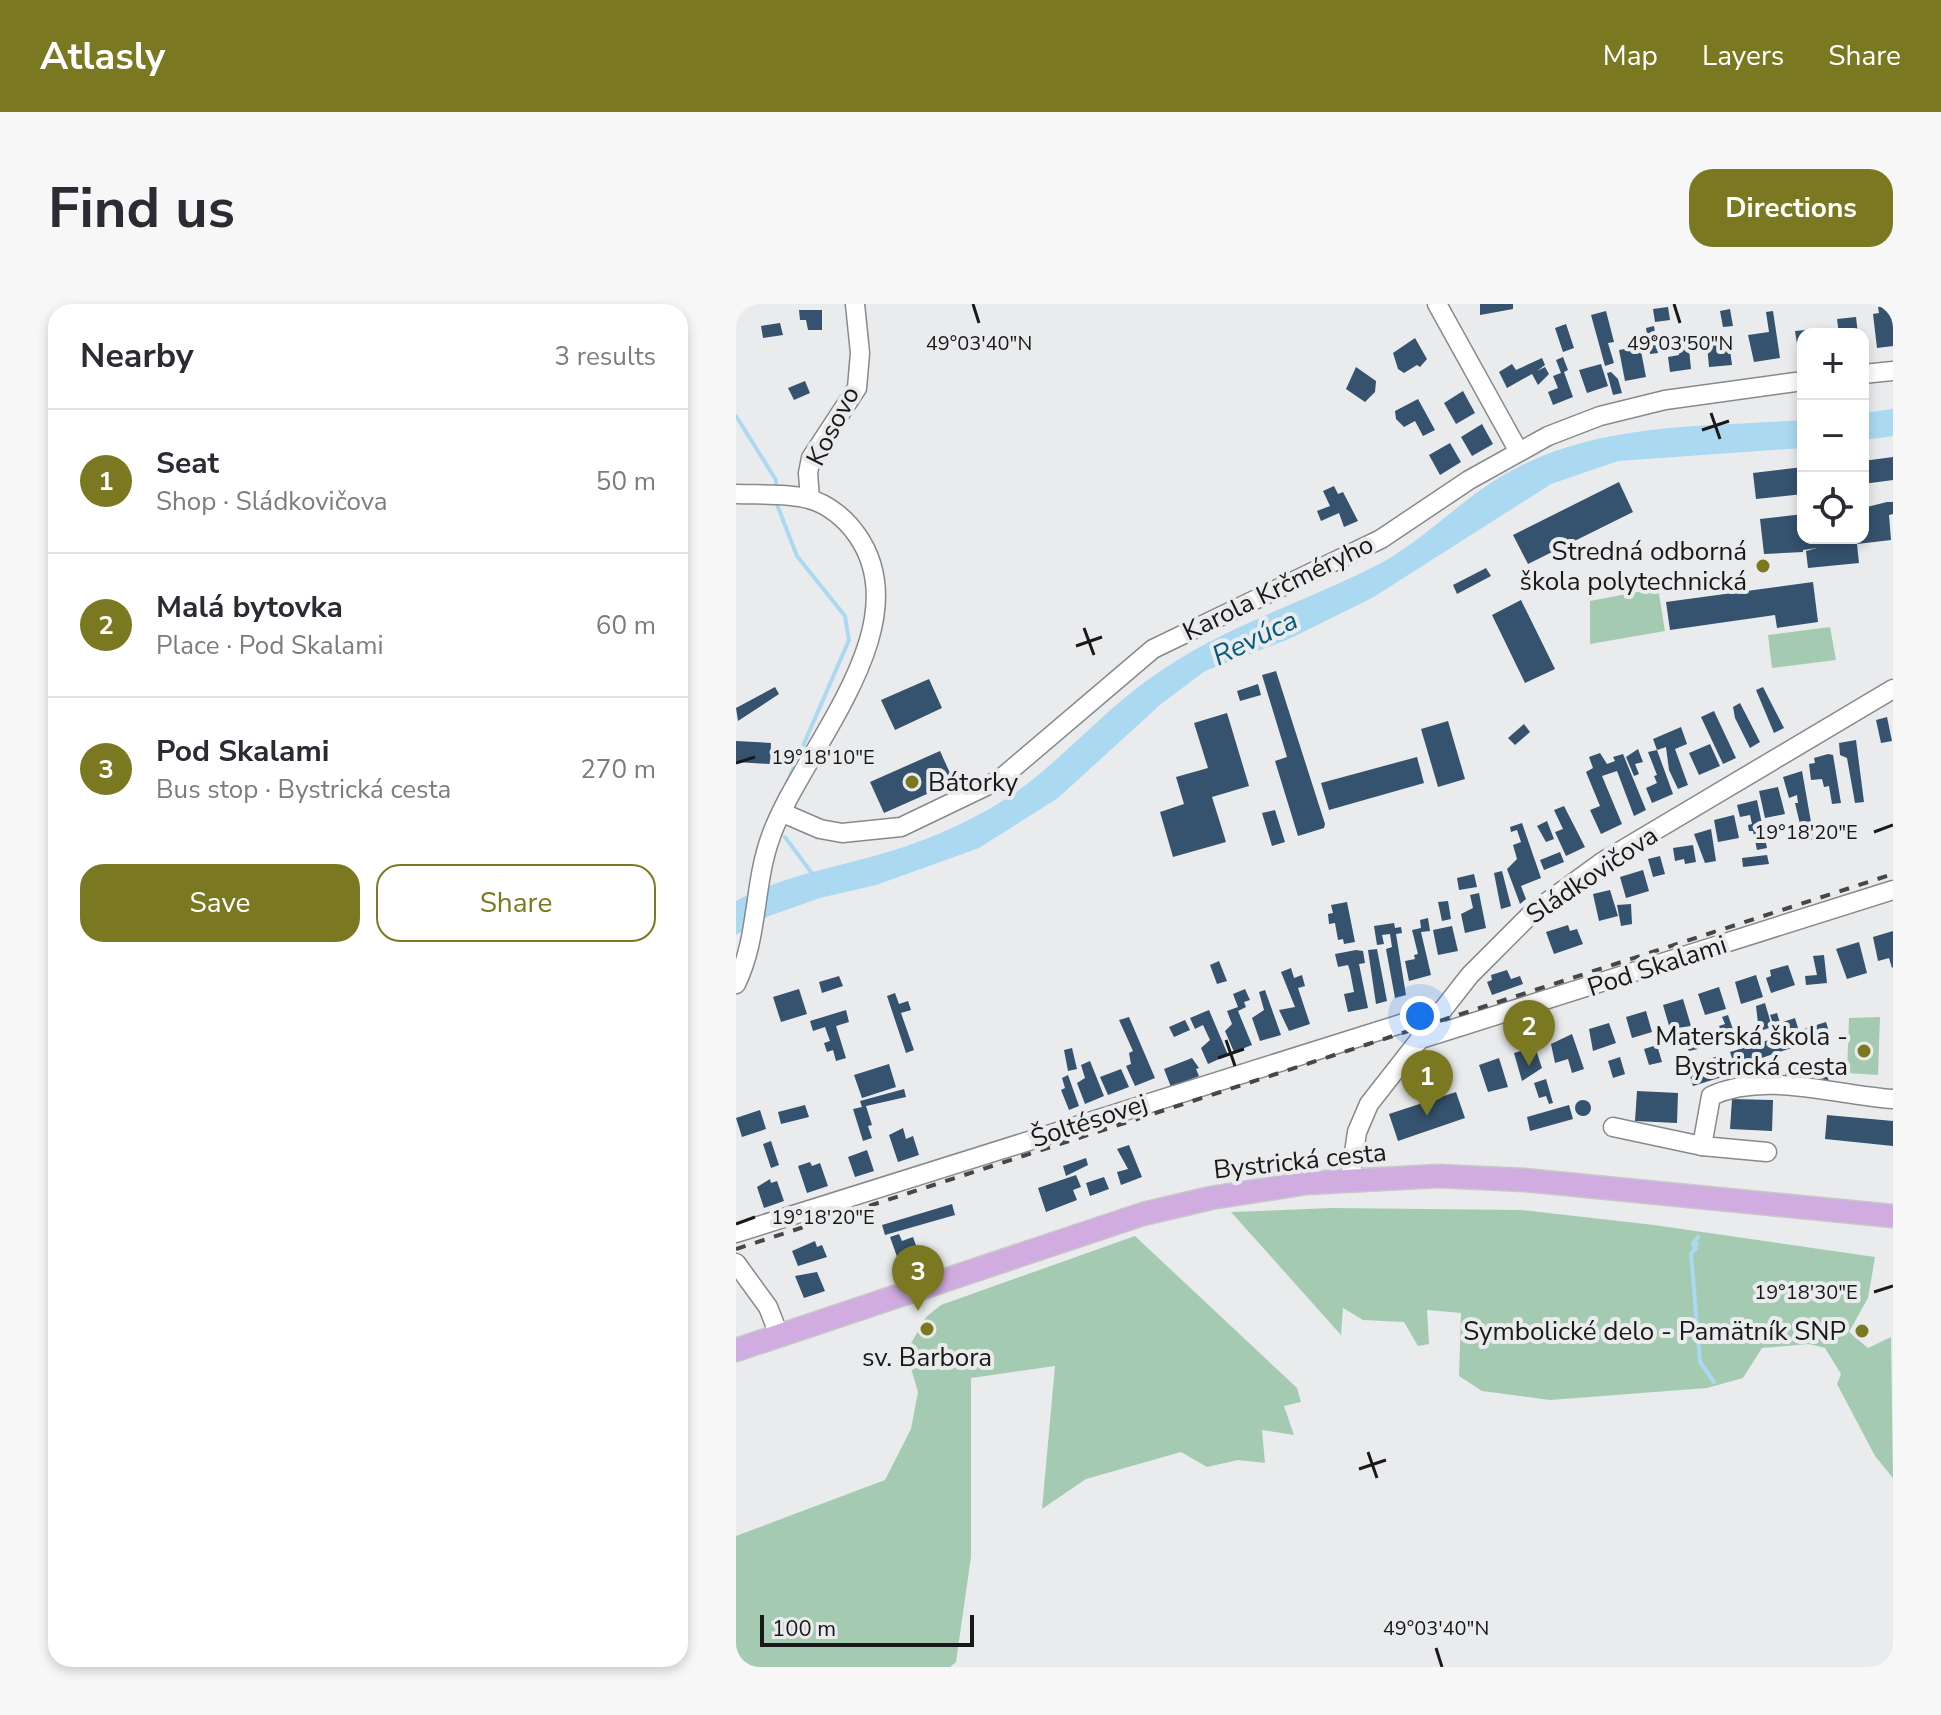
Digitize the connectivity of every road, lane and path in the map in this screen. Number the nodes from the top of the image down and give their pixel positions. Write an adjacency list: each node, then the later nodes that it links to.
1 (855, 304): 8 (street, Kosovo)
2 (1437, 304): 6 (street)
3 (1893, 371): 4 (street)
4 (1869, 373)
5 (1797, 382): 6 (street, Karola Krčméryho)
6 (1519, 452): 10 (street, Karola Krčméryho)
7 (736, 494): 8 (street)
8 (810, 499): 10 (street)
9 (1893, 689): 13 (street, Sládkovičova)
10 (783, 813): 12 (street)
11 (1893, 890): 14 (street, Pod Skalami)
12 (736, 984)
13 (1442, 1011): 14 (street, Sládkovičova); 21 (street, Šoltésovej)
14 (1421, 1039): 19 (street, Sládkovičova)
15 (1893, 1099): 17 (street)
16 (1613, 1127): 17 (street)
17 (1702, 1146): 18 (street)
18 (1767, 1152)
19 (1350, 1180): 20 (main road, Bystrická cesta); 23 (main road, Bystrická cesta)
20 (1893, 1216)
21 (736, 1233)
22 (736, 1263): 23 (street)
23 (779, 1335): 24 (main road, Bystrická cesta)
24 (736, 1350)

